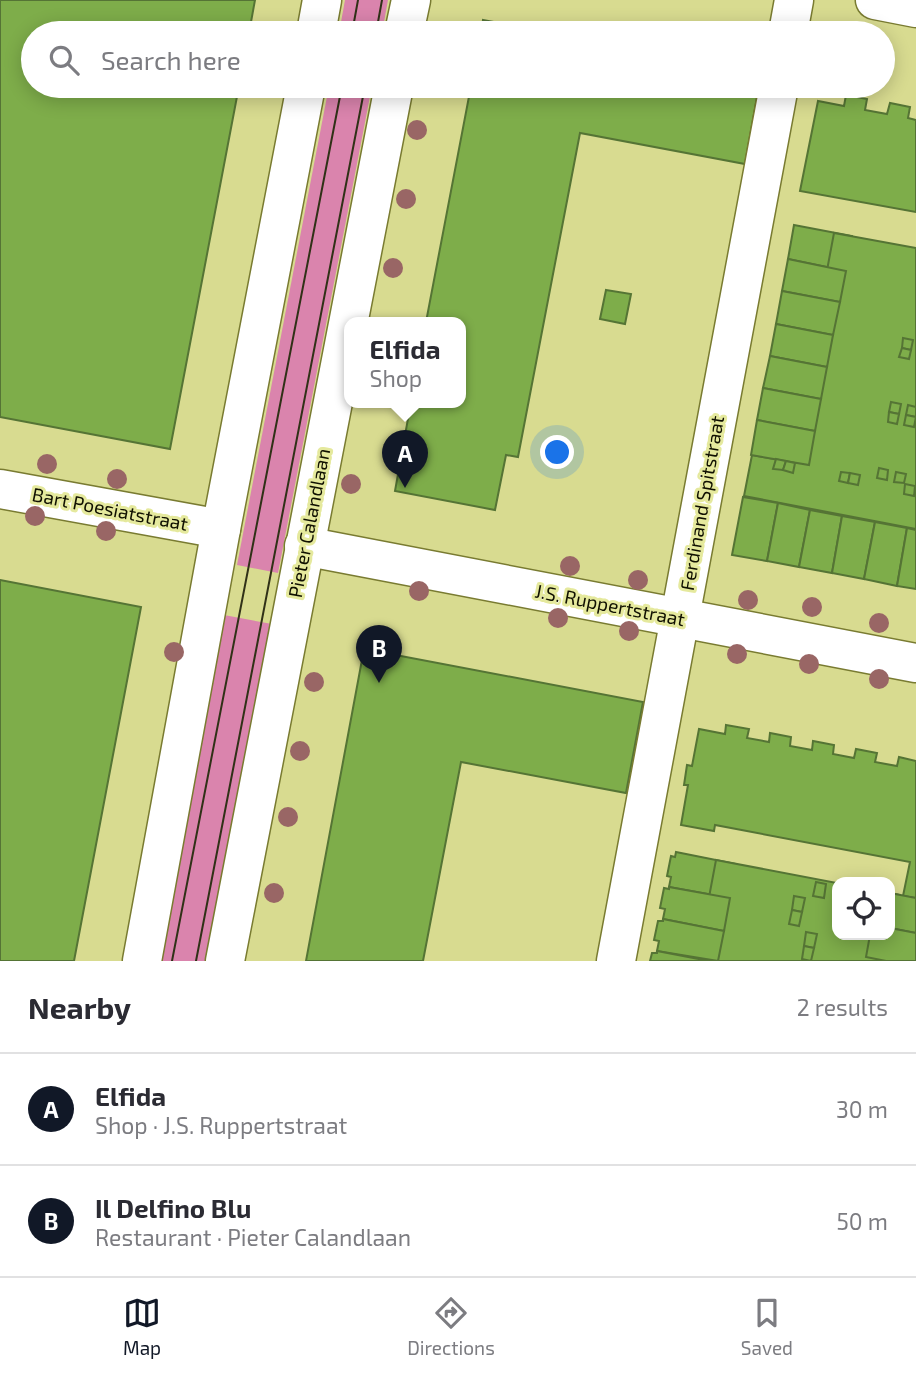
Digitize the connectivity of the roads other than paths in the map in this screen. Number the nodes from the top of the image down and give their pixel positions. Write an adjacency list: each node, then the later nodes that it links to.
1 (322, 0): 6 (street)
2 (411, 0): 7 (street)
3 (794, 0): 8 (street)
4 (875, 0): 5 (street)
5 (916, 8)
6 (318, 21)
7 (407, 21)
8 (790, 21)
9 (304, 98): 15 (street)
10 (392, 98): 12 (street, Pieter Calandlaan)
11 (777, 98): 17 (street, Ferdinand Spitstraat)
12 (349, 317)
13 (344, 342): 16 (street, Pieter Calandlaan)
14 (0, 489): 15 (street, Bart Poesiatstraat)
15 (221, 529): 19 (street)
16 (304, 546): 17 (street, J.S. Ruppertstraat); 20 (street, Pieter Calandlaan)
17 (681, 618): 18 (street, J.S. Ruppertstraat); 21 (street, Ferdinand Spitstraat)
18 (916, 663)
19 (142, 961)
20 (225, 961)
21 (616, 961)

